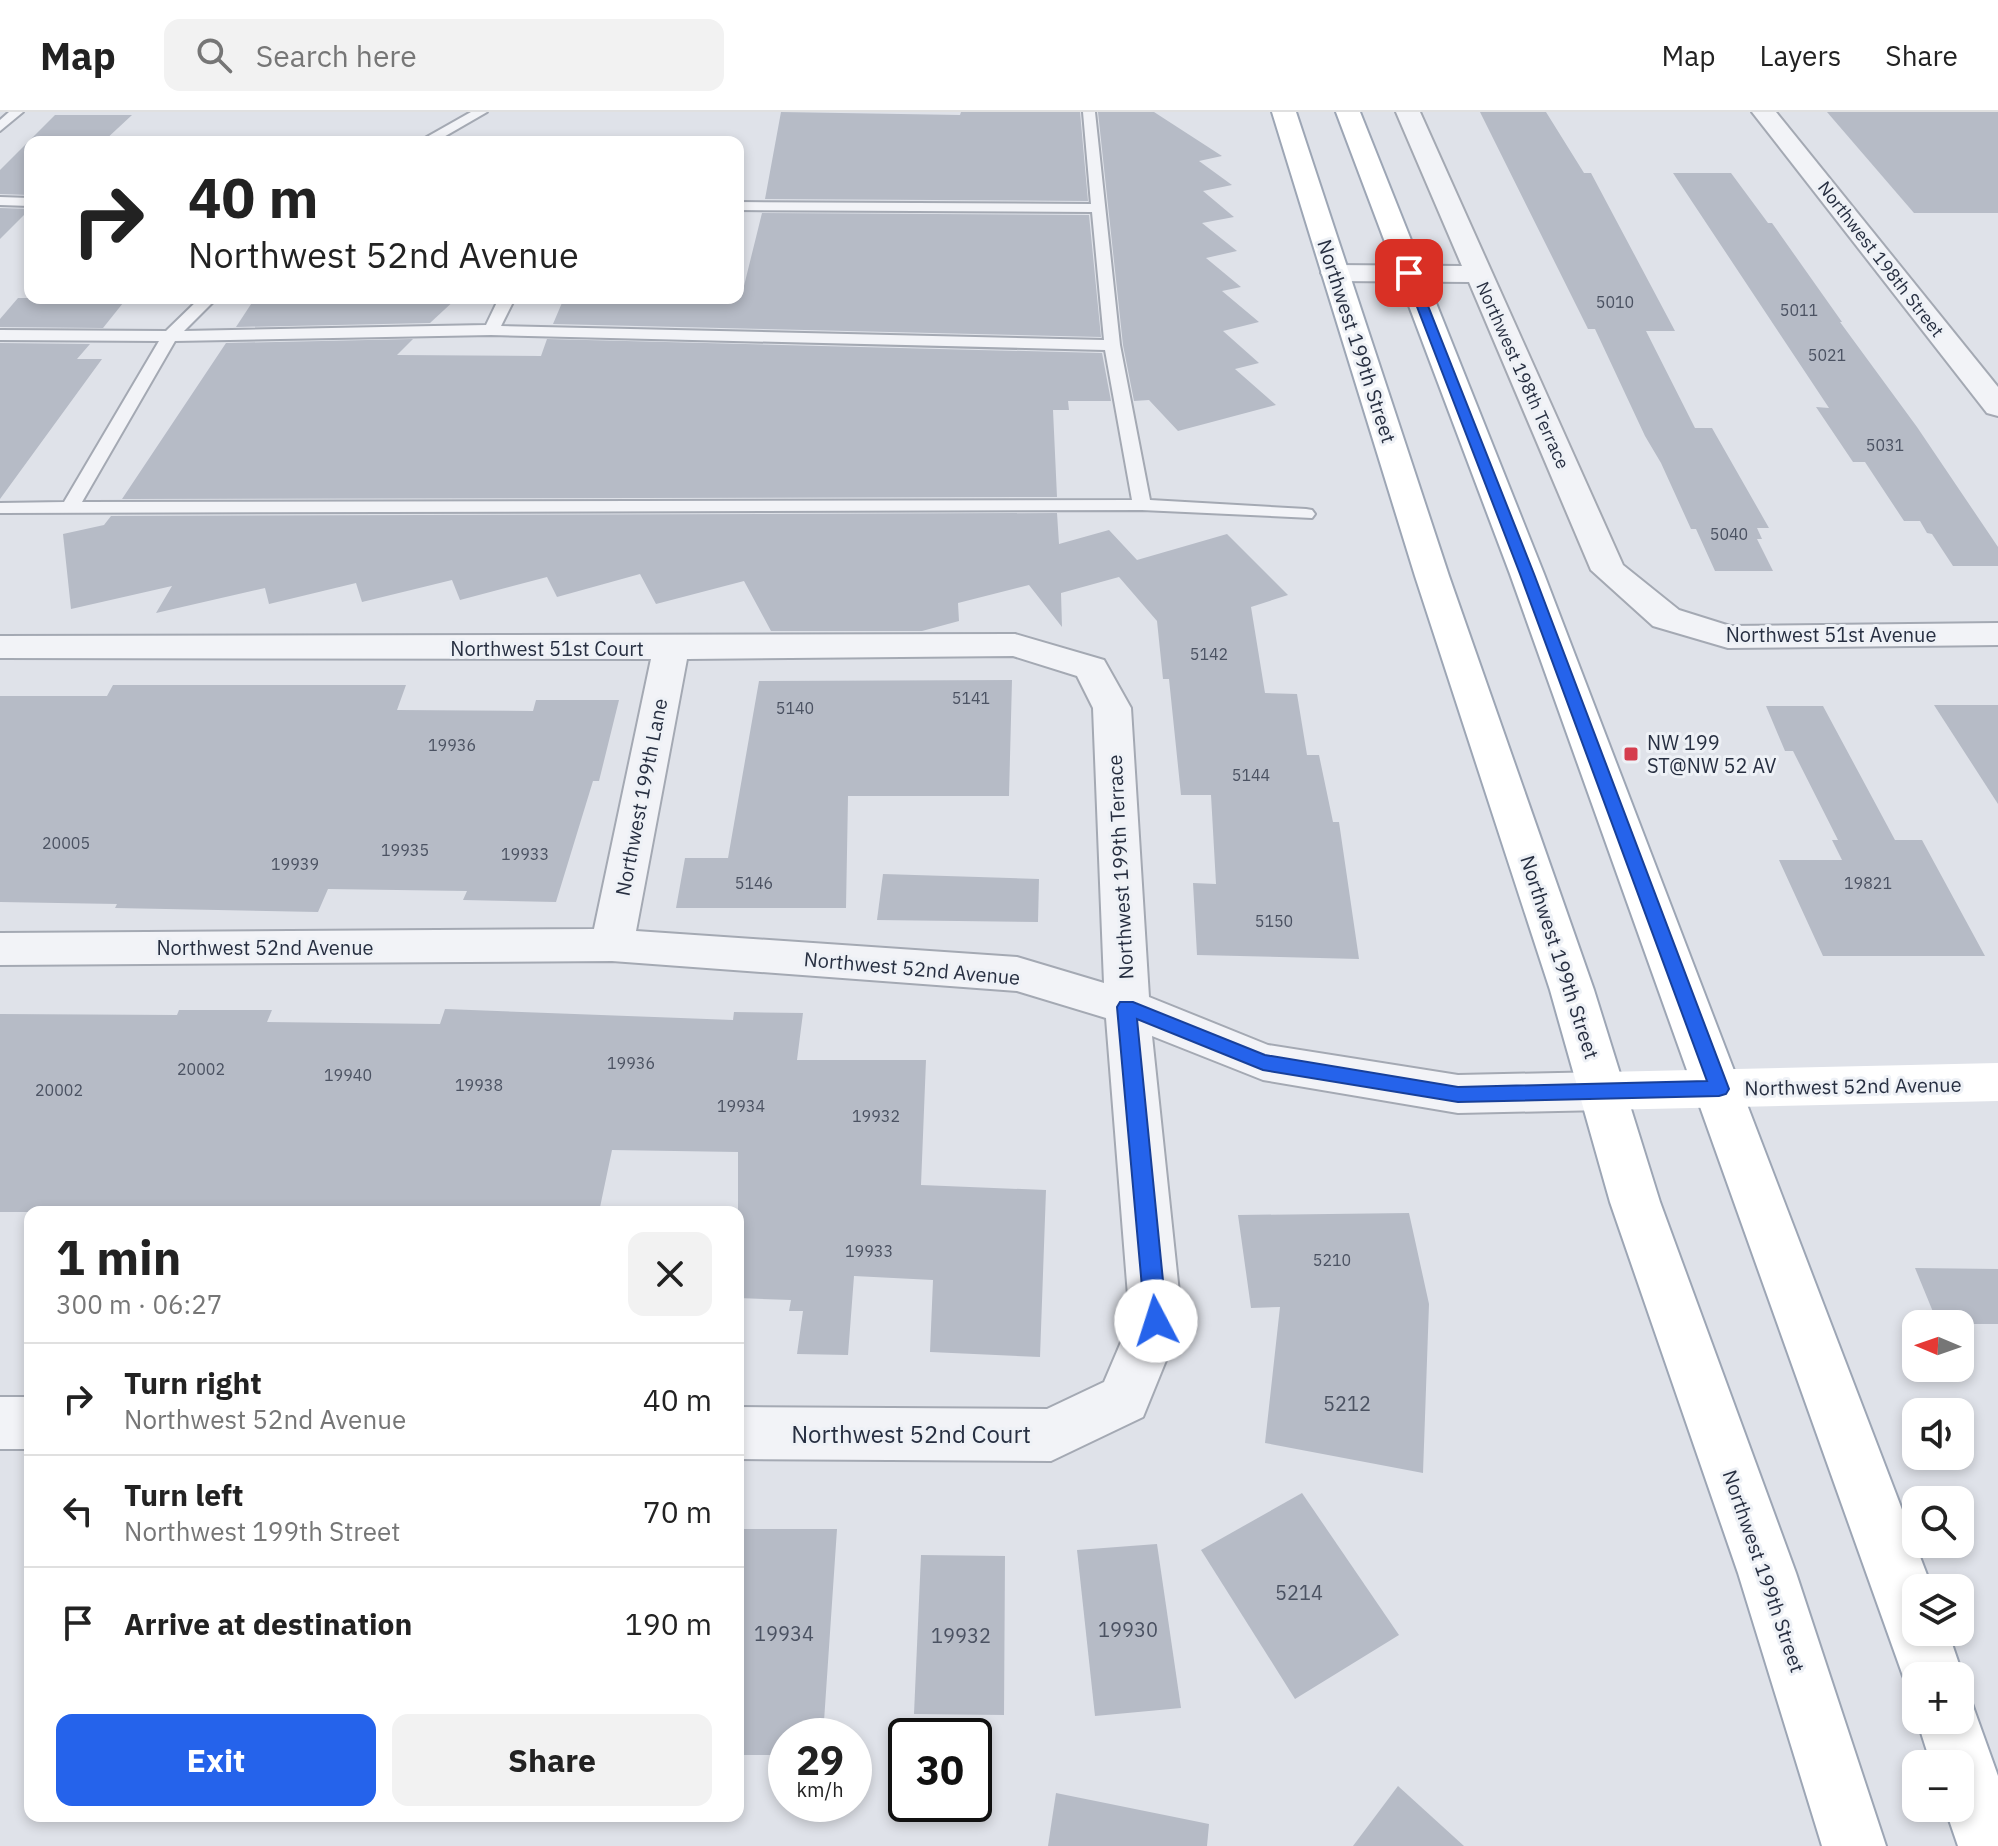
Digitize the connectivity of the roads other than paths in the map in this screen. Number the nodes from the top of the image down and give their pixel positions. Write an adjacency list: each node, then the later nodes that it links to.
1 (17, 112): 8 (lane)
2 (481, 112): 9 (lane)
3 (1089, 112): 13 (lane)
4 (1284, 112): 14 (main road, Northwest 199th Street)
5 (1348, 112): 15 (main road)
6 (1408, 112): 16 (street, Northwest 198th Terrace)
7 (1764, 112): 23 (street, Northwest 198th Street)
8 (0, 127)
9 (436, 136)
10 (0, 201): 11 (lane)
11 (24, 202)
12 (744, 206): 13 (lane)
13 (1100, 208): 22 (lane)
14 (1335, 273): 15 (street); 38 (main road, Northwest 199th Street)
15 (1409, 273): 16 (street); 37 (main road)
16 (1479, 274): 28 (street, Northwest 198th Terrace)
17 (203, 304): 21 (lane)
18 (504, 304): 19 (lane)
19 (491, 330): 21 (lane); 22 (lane)
20 (0, 335): 21 (lane)
21 (170, 336): 26 (lane)
22 (1112, 345): 24 (lane)
23 (1998, 407)
24 (1142, 505): 26 (lane); 27 (lane)
25 (0, 508): 26 (lane)
26 (70, 508)
27 (1306, 514)
28 (1666, 618): 29 (street, Northwest 51st Avenue)
29 (1998, 634)
30 (0, 647): 31 (street, Northwest 51st Court)
31 (671, 648): 32 (street, Northwest 51st Court); 33 (street, Northwest 199th Lane)
32 (1091, 668): 35 (street, Northwest 199th Terrace)
33 (612, 945): 34 (street, Northwest 52nd Avenue); 35 (street, Northwest 52nd Avenue)
34 (0, 949)
35 (1127, 1007): 38 (street, Northwest 52nd Avenue); 39 (street, Northwest 199th Terrace)
36 (1998, 1082): 37 (main road, Northwest 52nd Avenue)
37 (1719, 1089): 38 (main road, Northwest 52nd Avenue); 43 (main road)
38 (1604, 1091): 45 (main road, Northwest 199th Street)
39 (1124, 1399): 42 (street, Northwest 52nd Court)
40 (0, 1423): 41 (street)
41 (24, 1423)
42 (744, 1433)
43 (1902, 1587)
44 (1953, 1734): 46 (main road)
45 (1854, 1846)
46 (1990, 1846)

